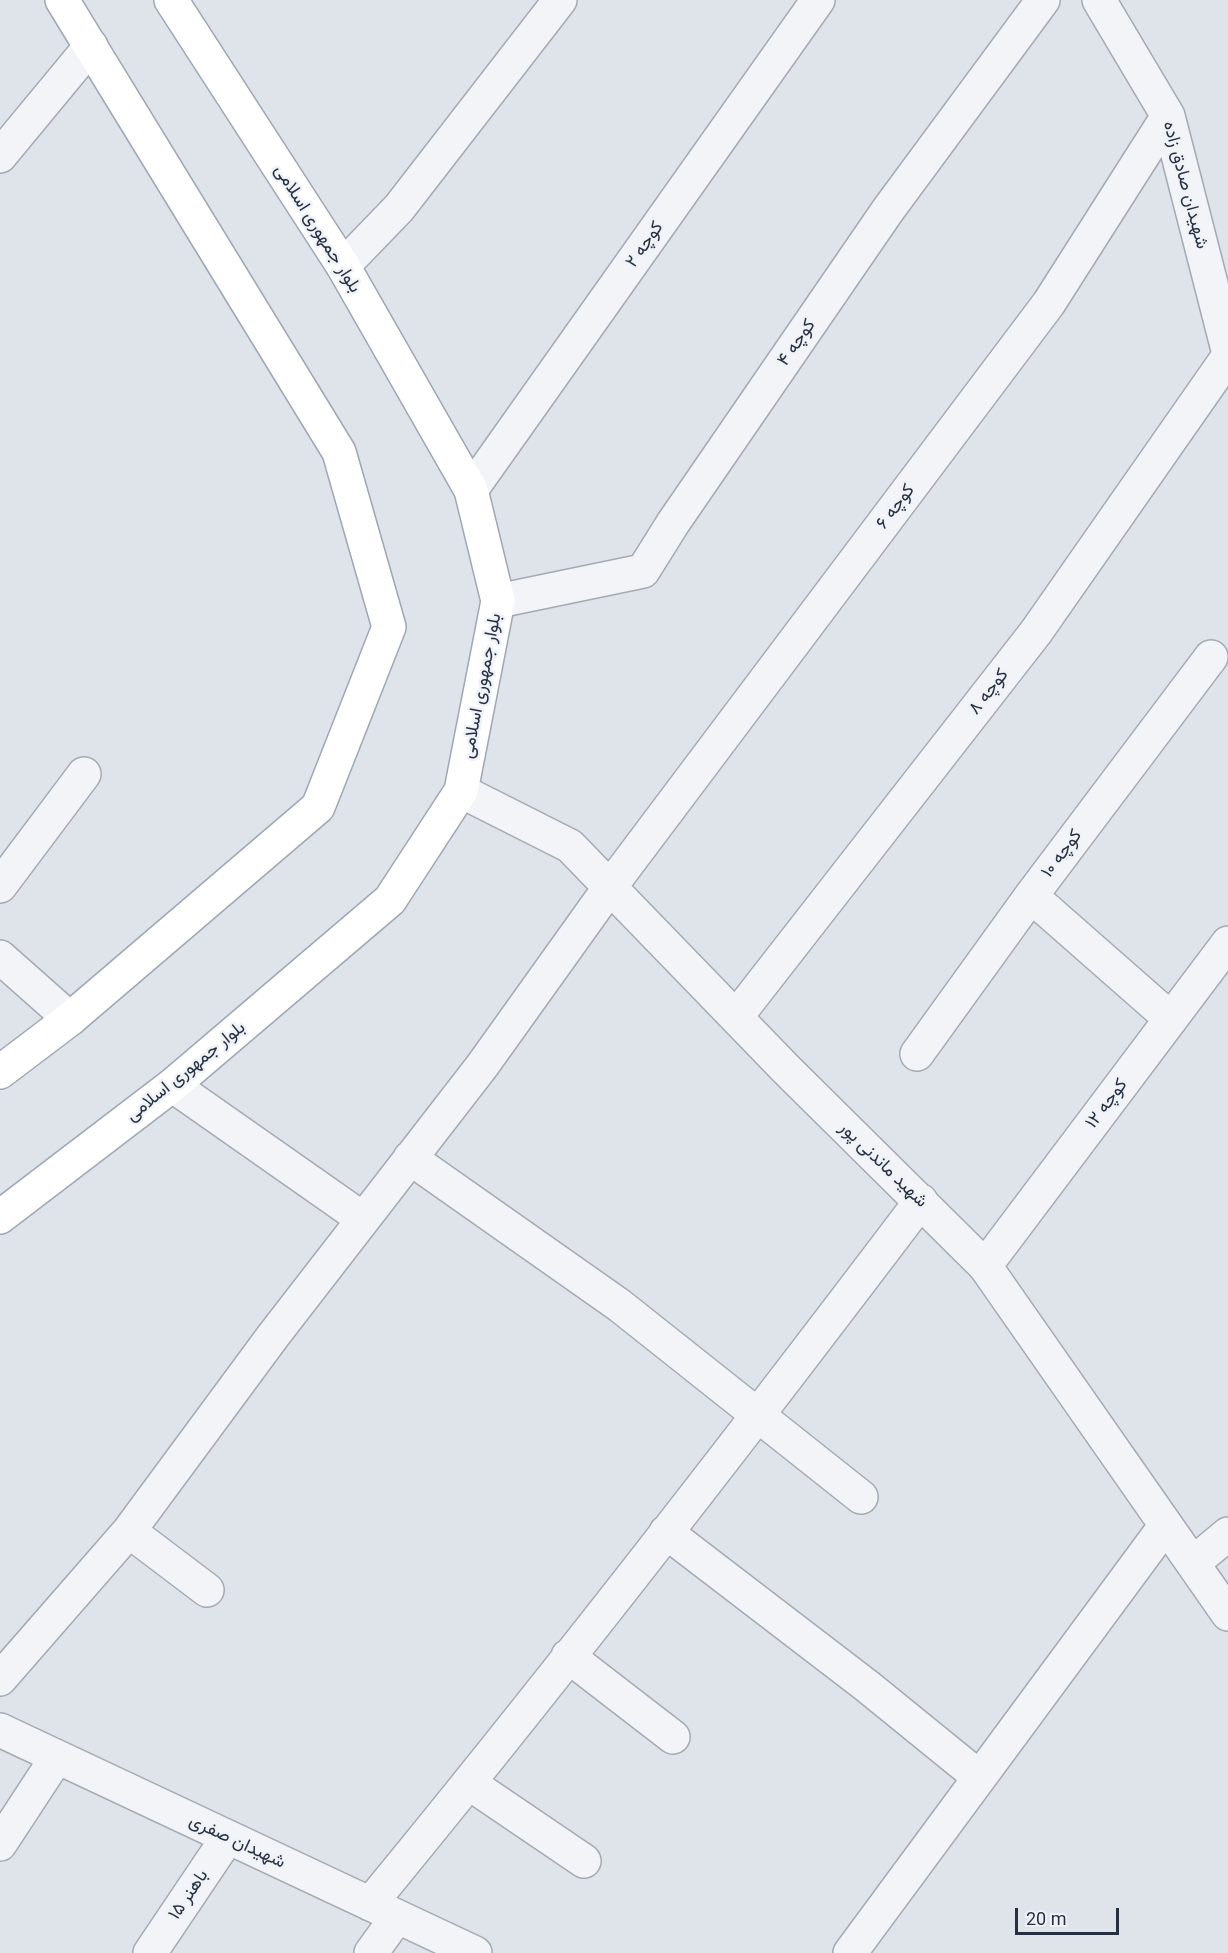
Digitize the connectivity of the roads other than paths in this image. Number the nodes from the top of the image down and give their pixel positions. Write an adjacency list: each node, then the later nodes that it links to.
1 (62, 0): 7 (main road)
2 (171, 0): 10 (main road, بلوار جمهوری اسلامی)
3 (560, 0): 10 (street)
4 (818, 0): 13 (street, کوچه ۲)
5 (1043, 0): 14 (street, کوچه ۴)
6 (1099, 0): 8 (street, شهیدان صادق زاده)
7 (91, 46): 9 (street); 24 (main road)
8 (1168, 116): 11 (street, شهیدان صادق زاده); 19 (street, کوچه ۶)
9 (0, 156)
10 (343, 266): 13 (main road, بلوار جمهوری اسلامی)
11 (1228, 350)
12 (1228, 357): 23 (street, کوچه ۸)
13 (471, 490): 14 (main road, بلوار جمهوری اسلامی)
14 (498, 601): 17 (main road, بلوار جمهوری اسلامی)
15 (1211, 657): 20 (street, کوچه ۱۰)
16 (84, 774): 18 (street)
17 (461, 791): 19 (street, شهید ماندنی پور); 28 (main road, بلوار جمهوری اسلامی)
18 (0, 886)
19 (610, 887): 23 (street, شهید ماندنی پور); 29 (street, کوچه ۶)
20 (1031, 896): 25 (street); 26 (street, کوچه ۱۰)
21 (1228, 943): 25 (street, کوچه ۱۲)
22 (0, 957): 24 (street)
23 (736, 1017): 30 (street, شهید ماندنی پور)
24 (70, 1019): 27 (main road)
25 (1171, 1019): 33 (street, کوچه ۱۲)
26 (917, 1054)
27 (0, 1072)
28 (174, 1084): 31 (main road, بلوار جمهوری اسلامی); 32 (street)
29 (410, 1158): 32 (street, کوچه ۶); 34 (street)
30 (921, 1201): 33 (street, شهید ماندنی پور); 34 (street)
31 (0, 1217)
32 (363, 1219): 37 (street, کوچه ۶)
33 (985, 1266): 36 (street, شهید ماندنی پور)
34 (759, 1415): 35 (street); 38 (street)
35 (861, 1497)
36 (1166, 1525): 40 (street, شهید ماندنی پور); 48 (street)
37 (129, 1532): 41 (street); 44 (street, کوچه ۶)
38 (666, 1532): 43 (street); 48 (street)
39 (1228, 1534): 40 (street)
40 (1193, 1563): 42 (street, شهید ماندنی پور)
41 (207, 1590)
42 (1228, 1614)
43 (568, 1656): 46 (street); 49 (street)
44 (0, 1679)
45 (0, 1730): 47 (street, شهیدان صفری)
46 (673, 1737)
47 (57, 1757): 50 (street, شهیدان صفری); 51 (street)
48 (980, 1777): 57 (street)
49 (469, 1783): 52 (street); 53 (street)
50 (228, 1837): 53 (street, شهیدان صفری); 54 (street, باهنر ۱۵)
51 (0, 1844)
52 (584, 1861)
53 (384, 1910): 55 (street); 56 (street, شهیدان صفری)
54 (150, 1953)
55 (371, 1953)
56 (475, 1953)
57 (850, 1953)

